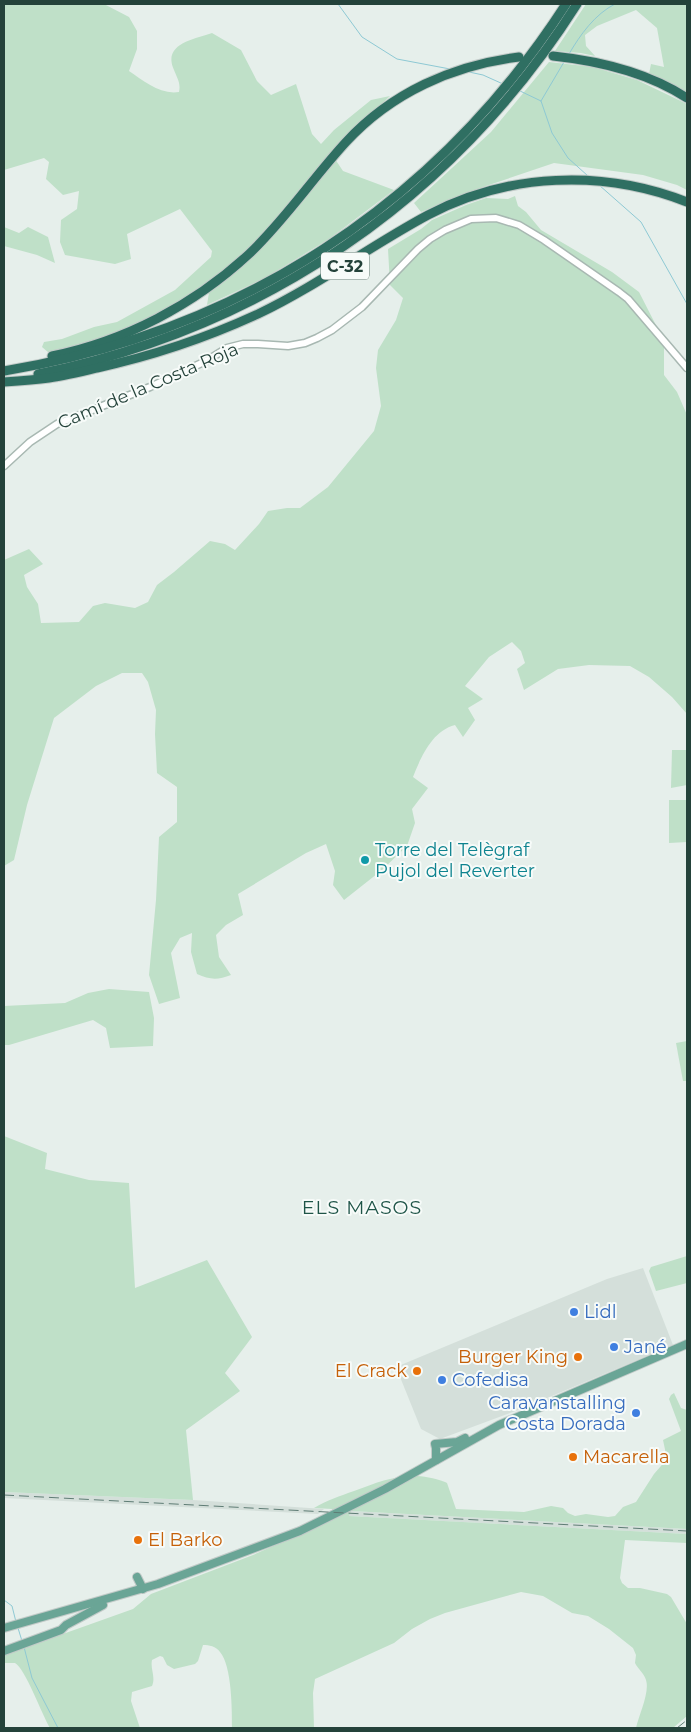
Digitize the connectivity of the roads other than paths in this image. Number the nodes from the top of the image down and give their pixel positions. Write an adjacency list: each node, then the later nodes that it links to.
1 (566, 4): 9 (highway)
2 (577, 4): 10 (highway)
3 (553, 56): 5 (highway)
4 (519, 57): 7 (highway)
5 (687, 98)
6 (687, 202): 10 (highway, C-32)
7 (4, 365)
8 (687, 368): 11 (street, Camí de la Costa Roja)
9 (4, 371)
10 (4, 381)
11 (4, 466)
12 (687, 1344): 13 (main road)
13 (477, 1436): 14 (main road); 14 (main road)
14 (436, 1460): 16 (main road)
15 (137, 1578): 16 (main road)
16 (143, 1589): 17 (main road)
17 (116, 1597): 18 (main road); 19 (main road)
18 (4, 1628)
19 (4, 1651)

